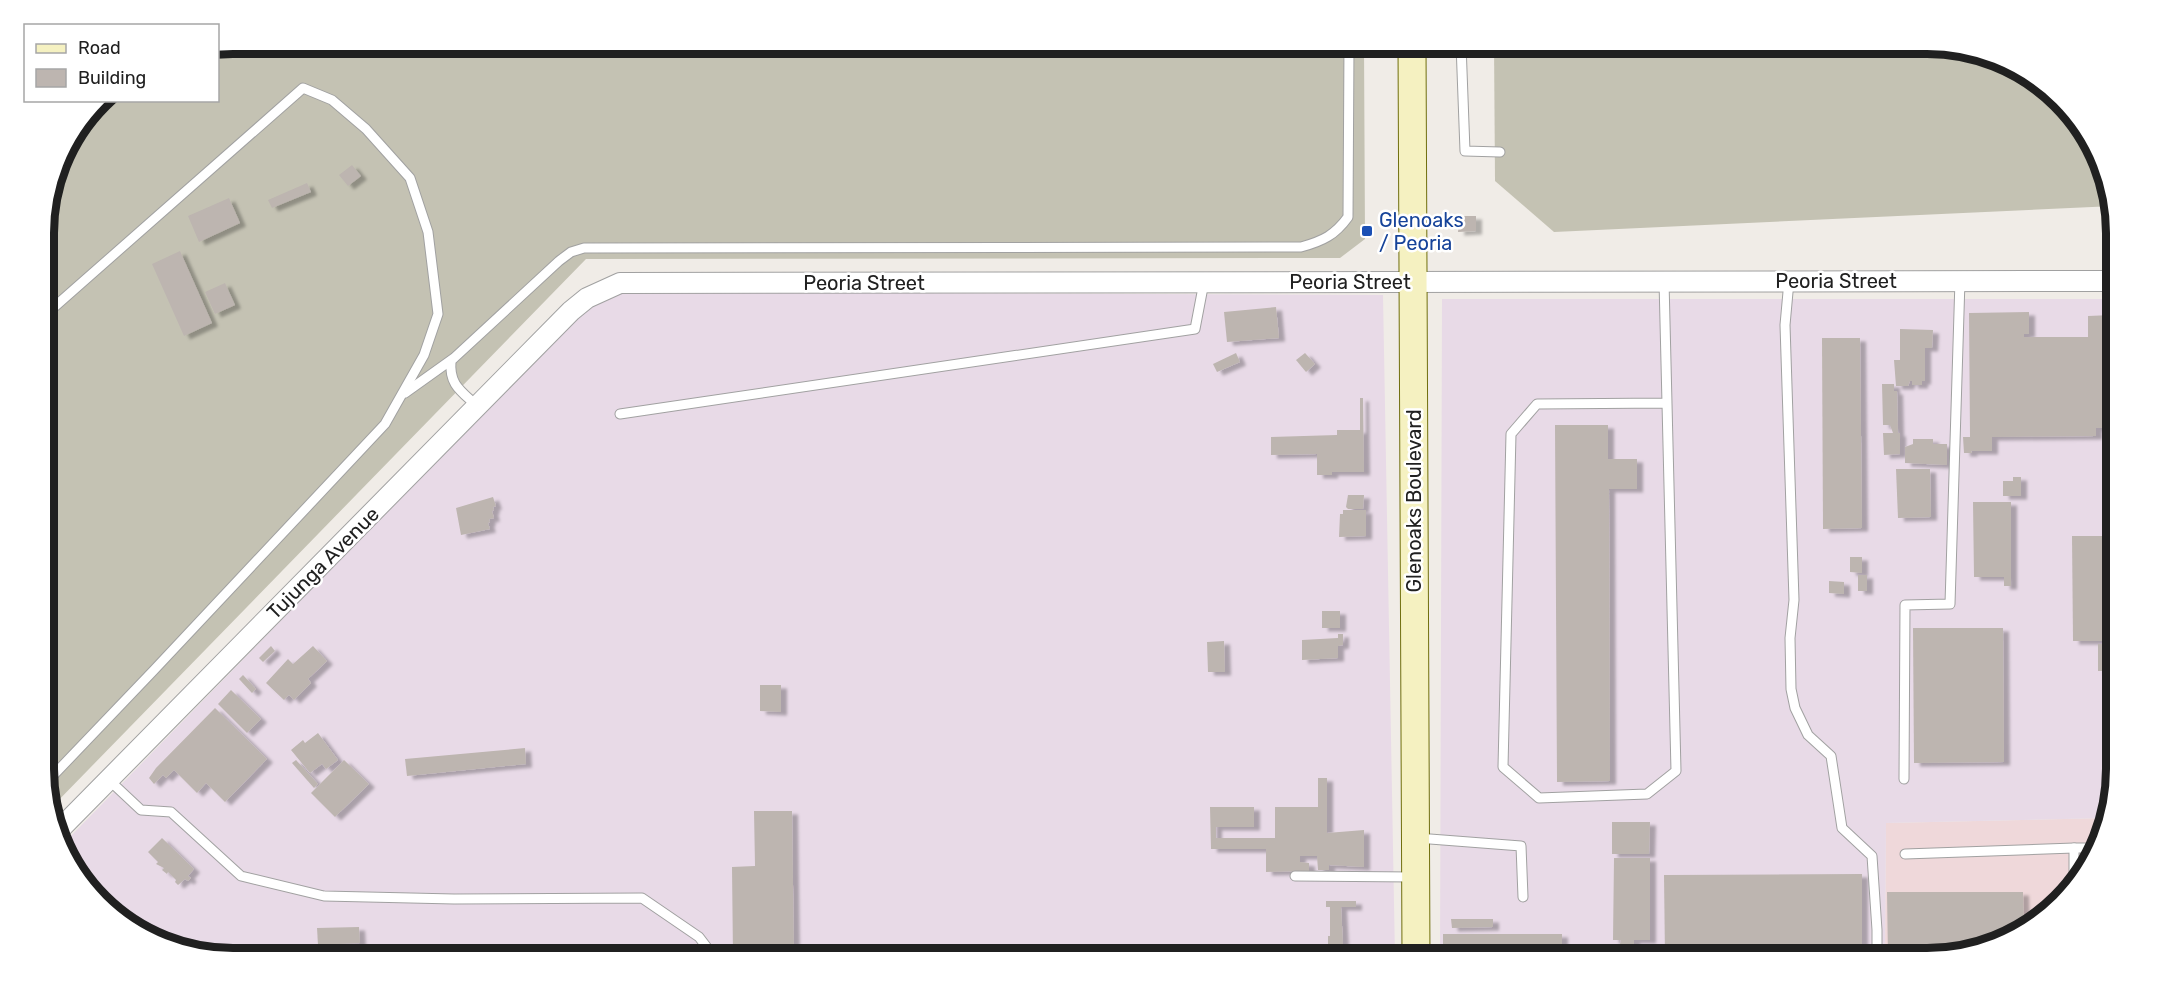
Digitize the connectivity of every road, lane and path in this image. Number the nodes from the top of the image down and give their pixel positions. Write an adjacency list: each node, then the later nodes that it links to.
1 (1349, 54): 13 (lane)
2 (1412, 54): 10 (main road, Glenoaks Boulevard)
3 (1461, 54): 4 (lane)
4 (1500, 152)
5 (1960, 280): 7 (street, Peoria Street); 8 (street, Peoria Street); 19 (lane)
6 (1664, 281): 7 (street, Peoria Street); 10 (street, Peoria Street); 15 (lane)
7 (1789, 281): 32 (lane)
8 (2106, 281)
9 (1204, 282): 10 (street, Peoria Street); 11 (street, Peoria Street); 17 (lane)
10 (1414, 282): 22 (main road, Glenoaks Boulevard)
11 (587, 298): 16 (street, Tujunga Avenue)
12 (54, 307): 14 (lane)
13 (451, 361): 14 (lane); 16 (lane)
14 (401, 397): 18 (lane)
15 (1667, 404): 15 (lane)
16 (477, 406): 20 (street, Tujunga Avenue)
17 (620, 414)
18 (54, 774)
19 (1904, 778)
20 (108, 780): 21 (street, Tujunga Avenue); 30 (lane)
21 (64, 825)
22 (1415, 838): 28 (main road, Glenoaks Boulevard); 29 (lane)
23 (2074, 848): 24 (lane); 25 (lane); 26 (lane)
24 (2087, 848)
25 (1905, 854)
26 (2074, 872)
27 (1295, 876): 28 (lane)
28 (1415, 877): 31 (main road, Glenoaks Boulevard)
29 (1523, 897)
30 (707, 948)
31 (1416, 948)
32 (1877, 948)

